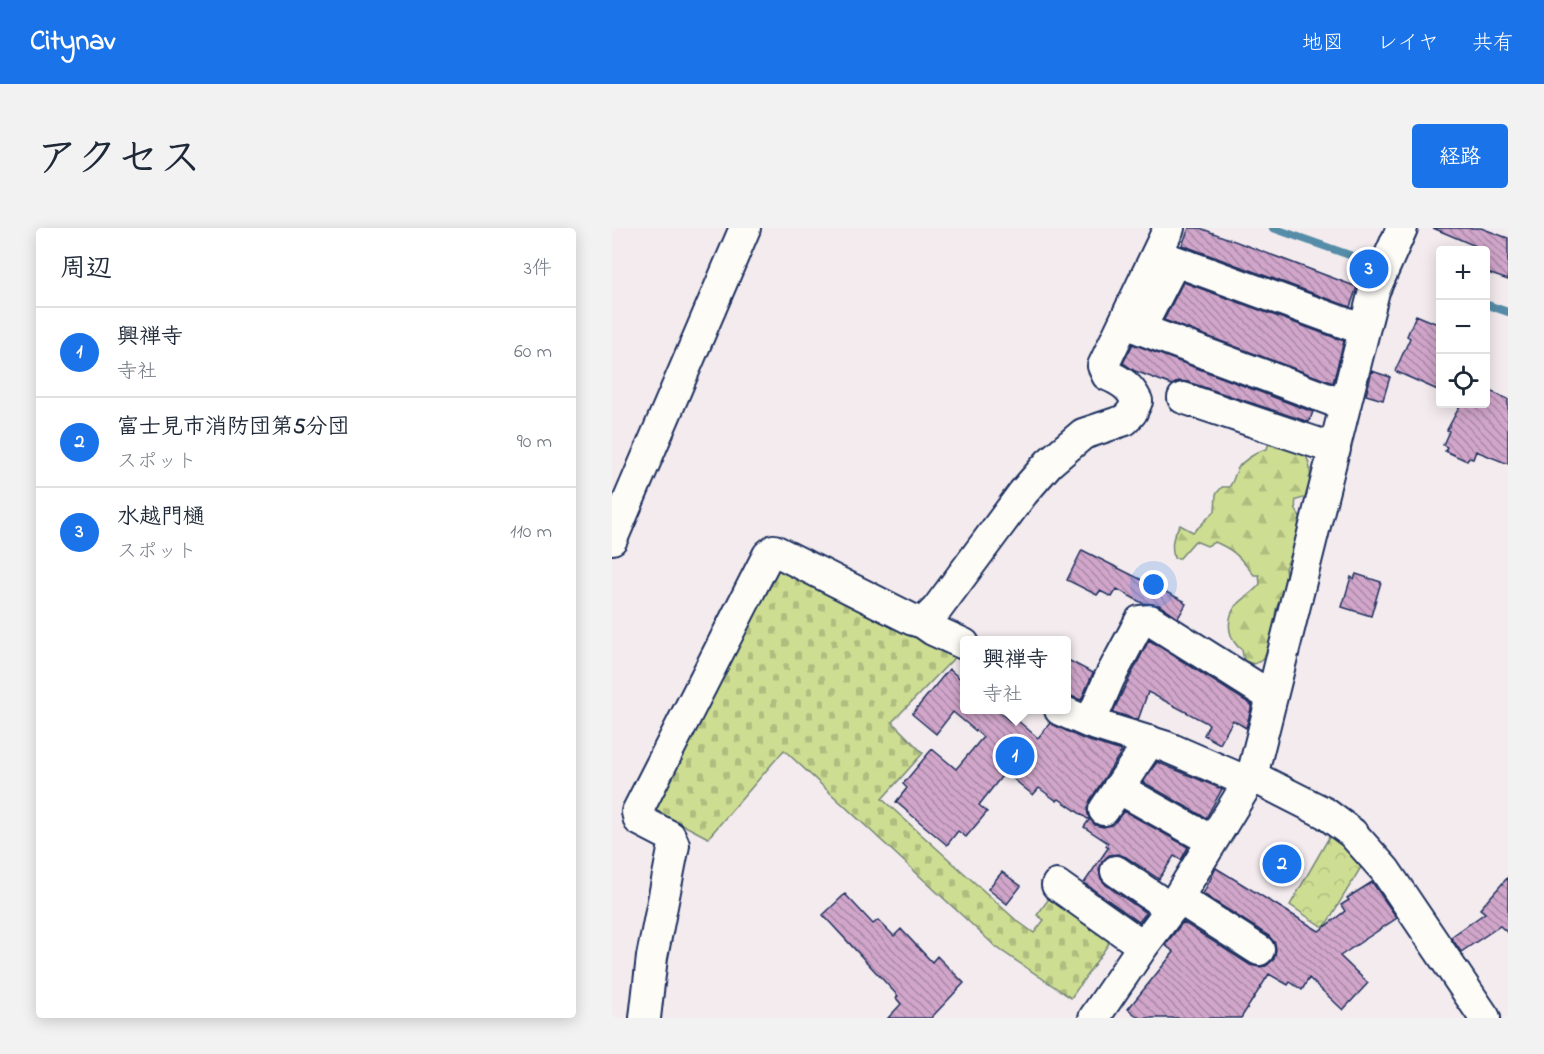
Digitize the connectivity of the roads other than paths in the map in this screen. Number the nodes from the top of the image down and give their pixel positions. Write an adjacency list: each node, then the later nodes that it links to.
1 (745, 228): 8 (street)
2 (1169, 228): 9 (street)
3 (1402, 228): 4 (street)
4 (1364, 330): 6 (street); 6 (street)
5 (1183, 398): 7 (street)
6 (1344, 405): 7 (street)
7 (1335, 449): 11 (street)
8 (612, 539)
9 (923, 623): 10 (street); 22 (street)
10 (960, 642)
11 (1272, 698): 13 (street); 15 (street)
12 (1069, 714): 13 (street)
13 (1090, 723): 14 (street)
14 (1150, 741): 15 (street); 16 (street)
15 (1250, 779): 16 (street); 24 (street)
16 (1212, 841): 19 (street)
17 (1116, 871): 19 (street)
18 (1057, 885): 20 (street)
19 (1175, 903): 20 (street); 21 (street)
20 (1143, 946): 23 (street)
21 (1259, 950)
22 (645, 1018)
23 (1094, 1018)
24 (1485, 1018)

